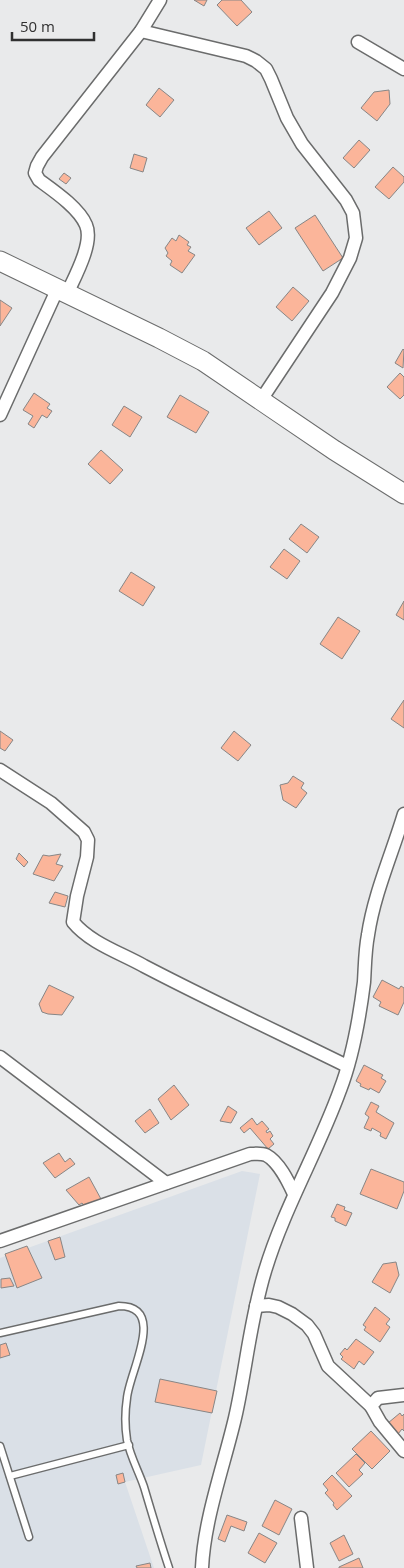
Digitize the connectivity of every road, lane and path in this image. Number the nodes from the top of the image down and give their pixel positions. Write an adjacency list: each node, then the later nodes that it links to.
1 (160, 0): 2 (street)
2 (141, 30): 6 (street); 7 (street)
3 (358, 42): 4 (street)
4 (404, 69)
5 (0, 261): 6 (street)
6 (62, 292): 7 (street); 8 (street)
7 (261, 400): 9 (street)
8 (0, 415)
9 (404, 494)
10 (0, 770): 13 (street)
11 (404, 814): 13 (street)
12 (0, 1057): 14 (street)
13 (347, 1066): 15 (street)
14 (166, 1183): 15 (street); 16 (street)
15 (294, 1194): 17 (street)
16 (0, 1242)
17 (256, 1306): 20 (street); 28 (street)
18 (0, 1332): 22 (lane)
19 (404, 1394): 20 (street)
20 (371, 1406): 23 (street)
21 (0, 1446): 24 (lane)
22 (129, 1446): 24 (lane); 27 (lane)
23 (404, 1451)
24 (10, 1476): 26 (lane)
25 (301, 1518): 29 (street)
26 (29, 1537)
27 (169, 1568)
28 (202, 1568)
29 (307, 1568)

